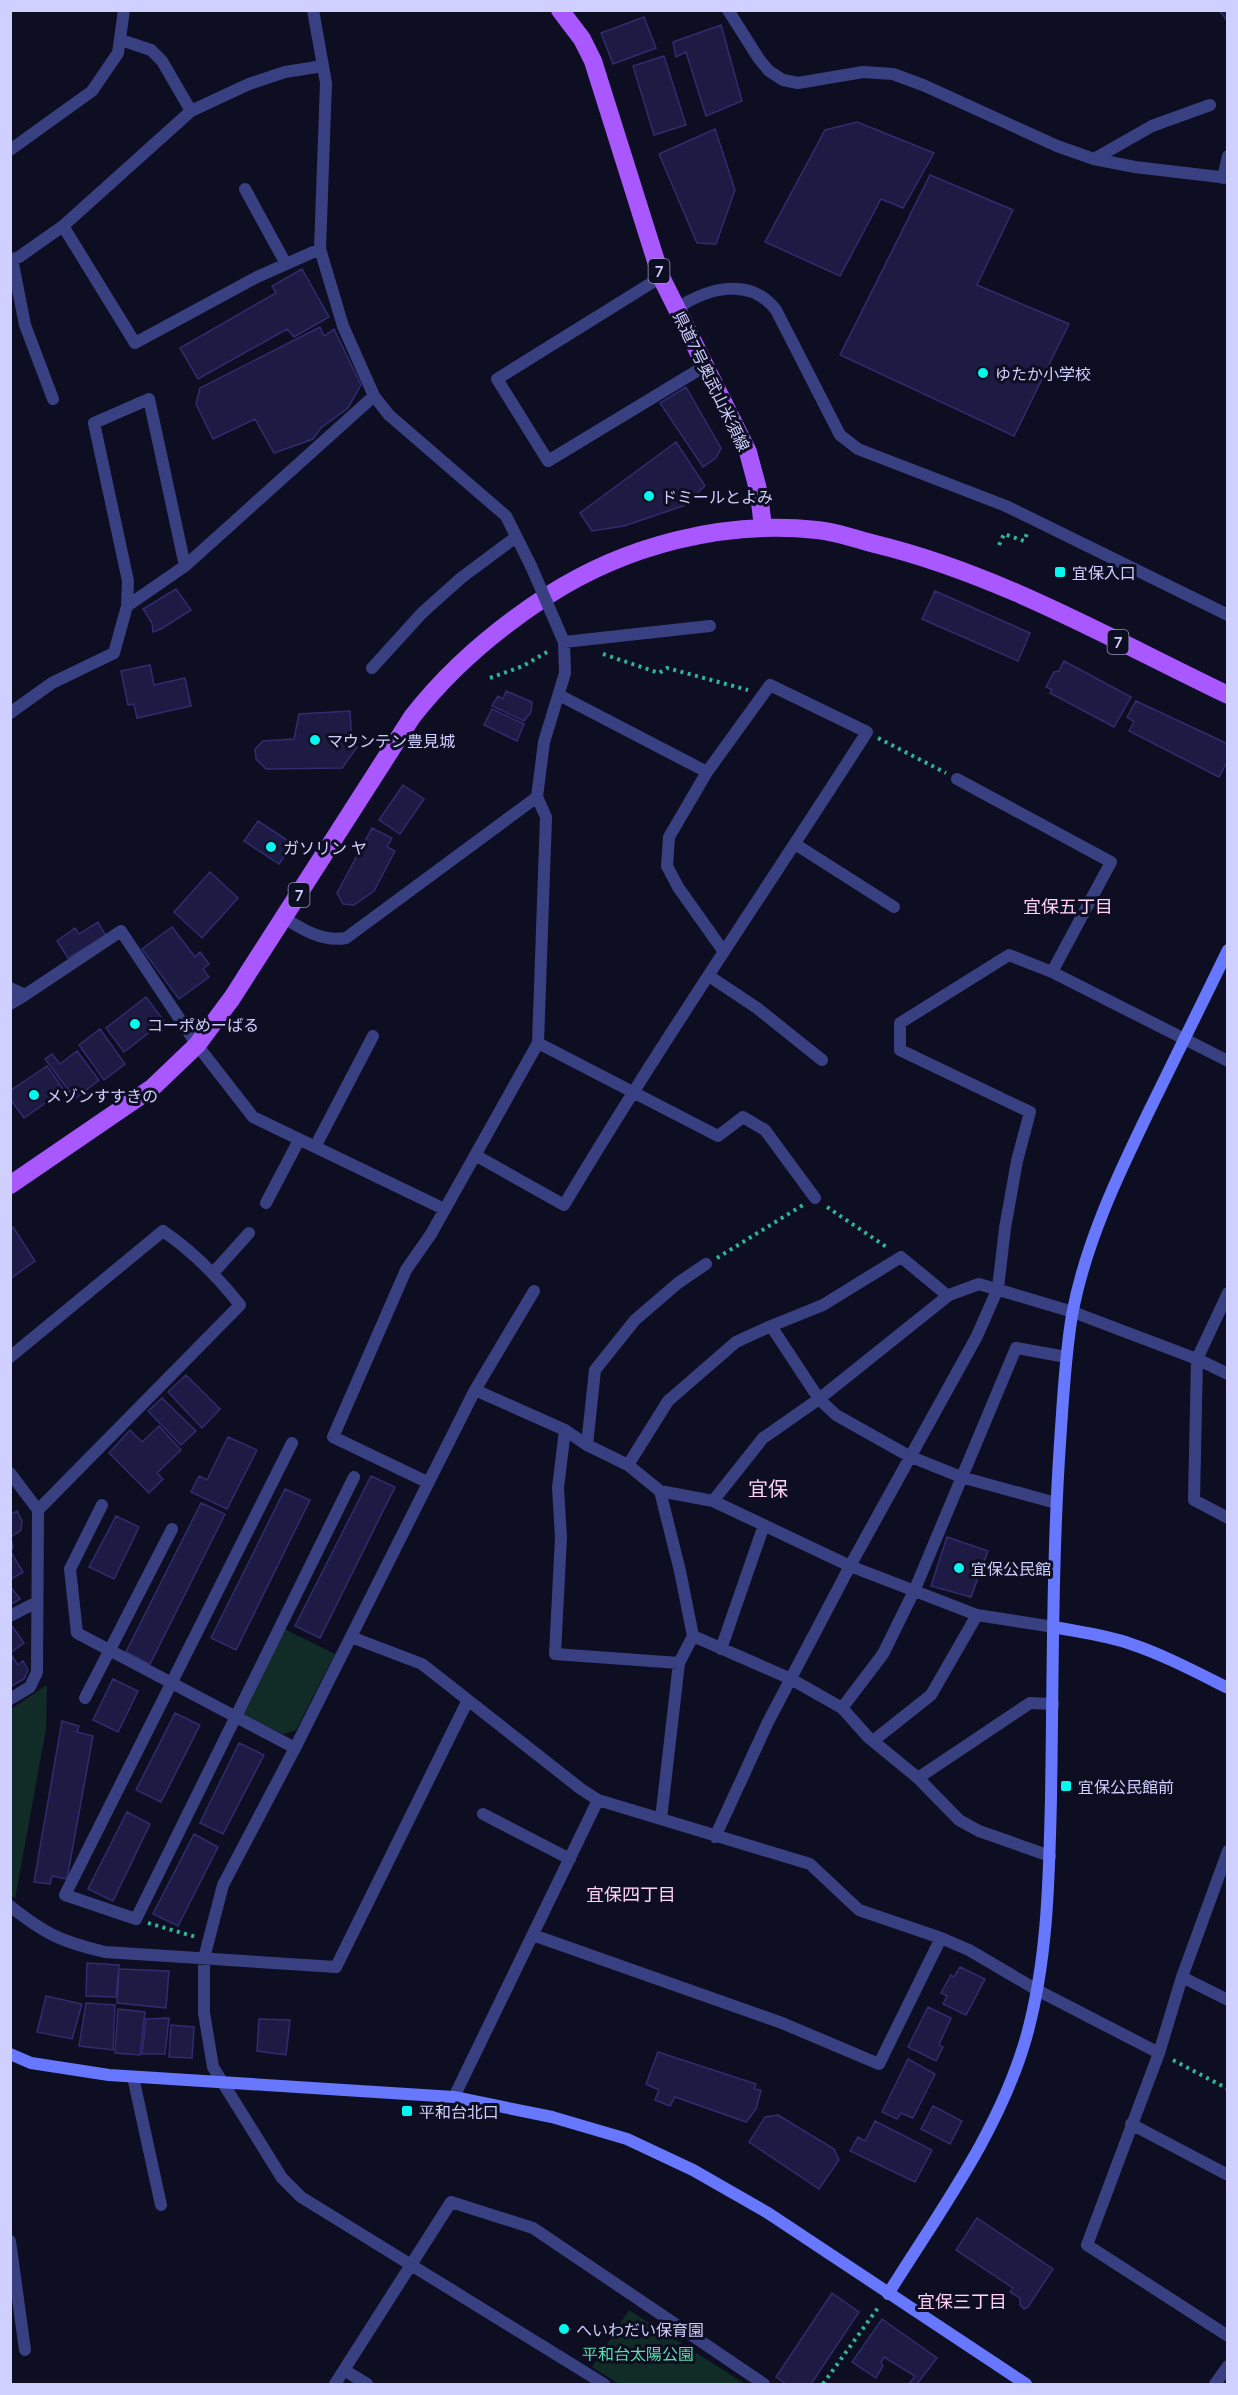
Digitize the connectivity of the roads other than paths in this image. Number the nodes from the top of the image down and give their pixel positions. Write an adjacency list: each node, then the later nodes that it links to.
1 (124, 10): 5 (street)
2 (313, 10): 6 (street)
3 (560, 10): 18 (main road, 県道7号奥武山米須線 / 7)
4 (728, 10): 11 (street)
5 (121, 40): 8 (street); 9 (street)
6 (323, 66): 8 (street); 15 (street)
7 (1210, 105): 11 (street)
8 (191, 111): 14 (street)
9 (10, 150)
10 (1227, 156): 12 (street)
11 (1094, 159): 12 (street)
12 (1225, 178)
13 (244, 189): 17 (street)
14 (63, 226): 16 (street); 17 (street)
15 (320, 249): 17 (street); 21 (street)
16 (11, 259): 22 (street)
17 (286, 264)
18 (661, 277): 19 (main road, 県道7号奥武山米須線 / 7); 20 (street)
19 (676, 309): 20 (main road, 県道7号奥武山米須線 / 7); 27 (street)
20 (705, 366): 23 (main road, 県道7号奥武山米須線 / 7)
21 (374, 396): 24 (street); 25 (street)
22 (53, 399)
23 (764, 528): 32 (main road, 7); 39 (main road, 7)
24 (516, 537): 29 (street, bridge); 30 (street)
25 (185, 566): 26 (street); 26 (street)
26 (127, 606): 33 (street)
27 (1227, 615)
28 (710, 626): 29 (street)
29 (564, 642): 31 (street)
30 (372, 668)
31 (559, 695): 34 (street); 36 (street)
32 (1227, 695)
33 (10, 713)
34 (707, 772): 37 (street); 41 (street)
35 (957, 779): 42 (street)
36 (537, 797): 39 (street); 49 (street)
37 (795, 844): 38 (street); 41 (street)
38 (894, 908)
39 (284, 918): 50 (main road, 7)
40 (1227, 950): 48 (street)
41 (724, 952): 43 (street)
42 (1052, 972): 48 (street); 64 (street)
43 (709, 976): 51 (street); 53 (street)
44 (10, 988): 45 (street)
45 (25, 994): 46 (street); 50 (street)
46 (10, 1004)
47 (373, 1036): 55 (street)
48 (1184, 1039): 52 (street); 68 (street)
49 (538, 1043): 53 (street); 56 (street)
50 (197, 1045): 54 (street); 57 (main road, 7)
51 (822, 1060)
52 (1227, 1061)
53 (632, 1091): 56 (street); 58 (street)
54 (299, 1140): 55 (street); 59 (street)
55 (315, 1147): 60 (street)
56 (475, 1155): 60 (street)
57 (10, 1185)
58 (815, 1198)
59 (266, 1203)
60 (444, 1209): 84 (street)
61 (249, 1233): 63 (street)
62 (706, 1264): 78 (street)
63 (214, 1272): 70 (street); 89 (street)
64 (998, 1288): 67 (street); 68 (street); 79 (street)
65 (534, 1291): 74 (street)
66 (1227, 1293): 72 (street)
67 (948, 1296): 69 (street); 75 (street)
68 (1073, 1312): 71 (street); 72 (street)
69 (771, 1326): 75 (street); 80 (street)
70 (10, 1357)
71 (1066, 1357): 83 (street); 87 (street)
72 (1197, 1359): 73 (street); 90 (street)
73 (1227, 1374)
74 (475, 1390): 76 (street); 84 (street)
75 (819, 1399): 79 (street); 86 (street)
76 (565, 1430): 78 (street); 103 (street)
77 (292, 1443): 105 (street)
78 (586, 1445): 80 (street)
79 (909, 1456): 83 (street); 93 (street)
80 (628, 1466): 85 (street)
81 (10, 1473): 89 (street)
82 (354, 1477): 112 (street)
83 (961, 1477): 87 (street); 94 (street)
84 (427, 1482): 100 (street)
85 (660, 1491): 86 (street); 99 (street)
86 (713, 1501): 91 (street)
87 (1056, 1503): 98 (street)
88 (102, 1505): 102 (street)
89 (38, 1510): 95 (street)
90 (1227, 1518)
91 (764, 1525): 93 (street); 101 (street)
92 (172, 1529): 102 (street)
93 (850, 1566): 94 (street); 104 (street)
94 (915, 1589): 96 (street); 111 (street)
95 (37, 1602): 97 (street); 108 (street)
96 (978, 1615): 98 (street); 113 (street)
97 (10, 1616)
98 (1054, 1627): 106 (street); 110 (street)
99 (693, 1636): 101 (street); 103 (street)
100 (351, 1637): 109 (street); 114 (street)
101 (721, 1649): 104 (street)
102 (110, 1650): 105 (street); 107 (street)
103 (679, 1663): 118 (street)
104 (791, 1679): 111 (street); 119 (street)
105 (171, 1682): 112 (street); 112 (street)
106 (1227, 1688)
107 (85, 1698)
108 (10, 1699)
109 (468, 1700): 116 (street); 126 (street)
110 (1053, 1704): 115 (street); 121 (street)
111 (842, 1708): 113 (street)
112 (235, 1716): 114 (street)
113 (873, 1741): 115 (street)
114 (296, 1748): 126 (street)
115 (918, 1779): 121 (street)
116 (598, 1800): 118 (street); 122 (street)
117 (483, 1814): 122 (street)
118 (661, 1819): 119 (street)
119 (715, 1837): 125 (street)
120 (1227, 1851): 127 (street)
121 (1050, 1856): 128 (street)
122 (570, 1859): 124 (street)
123 (10, 1906): 126 (street)
124 (533, 1935): 125 (street); 134 (street)
125 (941, 1938): 128 (street)
126 (204, 1958): 133 (street)
127 (1182, 1977): 129 (street); 130 (street)
128 (1037, 1990): 130 (street); 140 (street)
129 (1227, 2000)
130 (1159, 2053): 135 (street)
131 (10, 2054): 132 (street)
132 (133, 2077): 133 (street); 137 (street)
133 (224, 2083): 134 (street); 139 (street)
134 (454, 2097): 140 (street)
135 (1131, 2124): 136 (street); 141 (street)
136 (1227, 2175)
137 (161, 2205)
138 (10, 2241): 142 (street)
139 (411, 2264): 144 (street); 147 (street); 148 (street)
140 (888, 2294): 149 (street)
141 (1227, 2336)
142 (25, 2350)
143 (1227, 2366): 150 (street)
144 (344, 2370): 145 (street); 146 (street)
145 (335, 2385)
146 (367, 2385)
147 (604, 2385)
148 (764, 2385)
149 (1026, 2385)
150 (1215, 2385)

